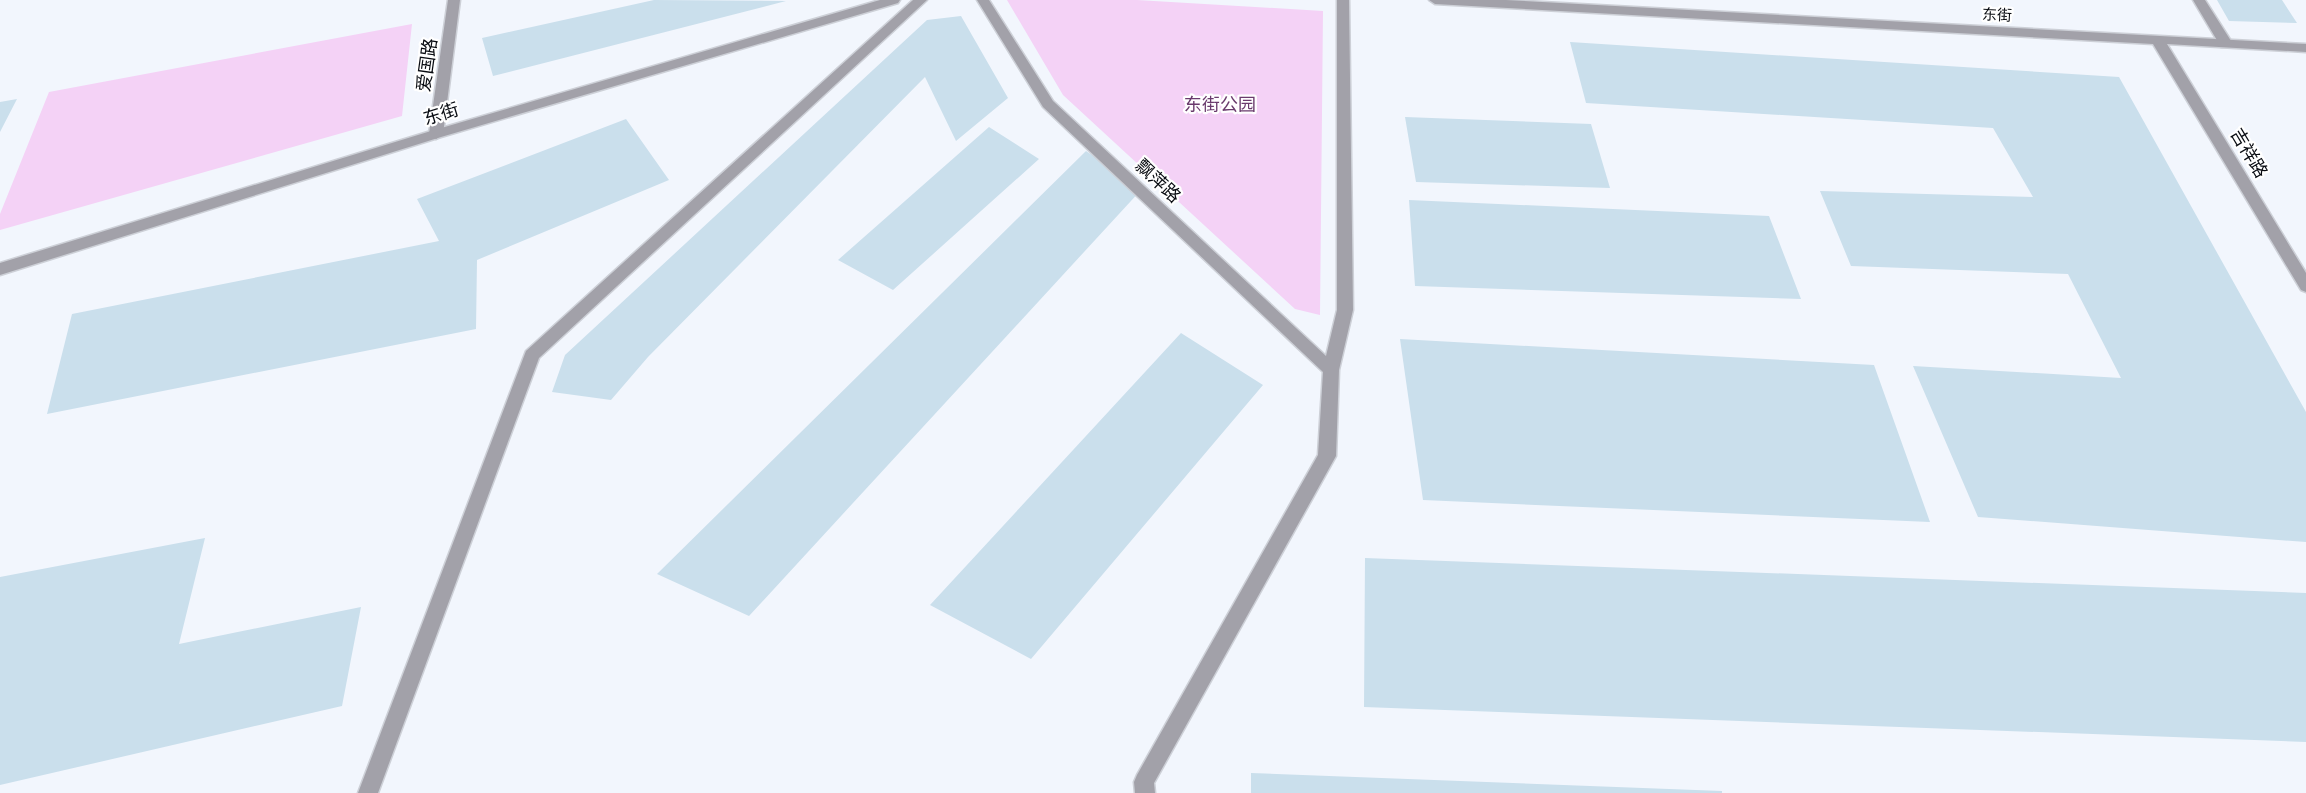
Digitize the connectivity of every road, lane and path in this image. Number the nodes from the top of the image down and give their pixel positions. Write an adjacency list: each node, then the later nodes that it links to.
1 (454, 0): 11 (street, 爱国路)
2 (894, 0): 11 (street, 东街)
3 (921, 0): 15 (street)
4 (983, 0): 14 (street, 飘萍路)
5 (1343, 0): 14 (street)
6 (1435, 0): 8 (street, 东街)
7 (2199, 0): 9 (street)
8 (2158, 41): 9 (street, 东街); 13 (street, 吉祥路)
9 (2226, 44): 10 (street, 东街)
10 (2306, 48)
11 (436, 134): 12 (street, 东街)
12 (0, 268)
13 (2306, 286)
14 (1331, 370): 16 (street)
15 (368, 793)
16 (1144, 793)

